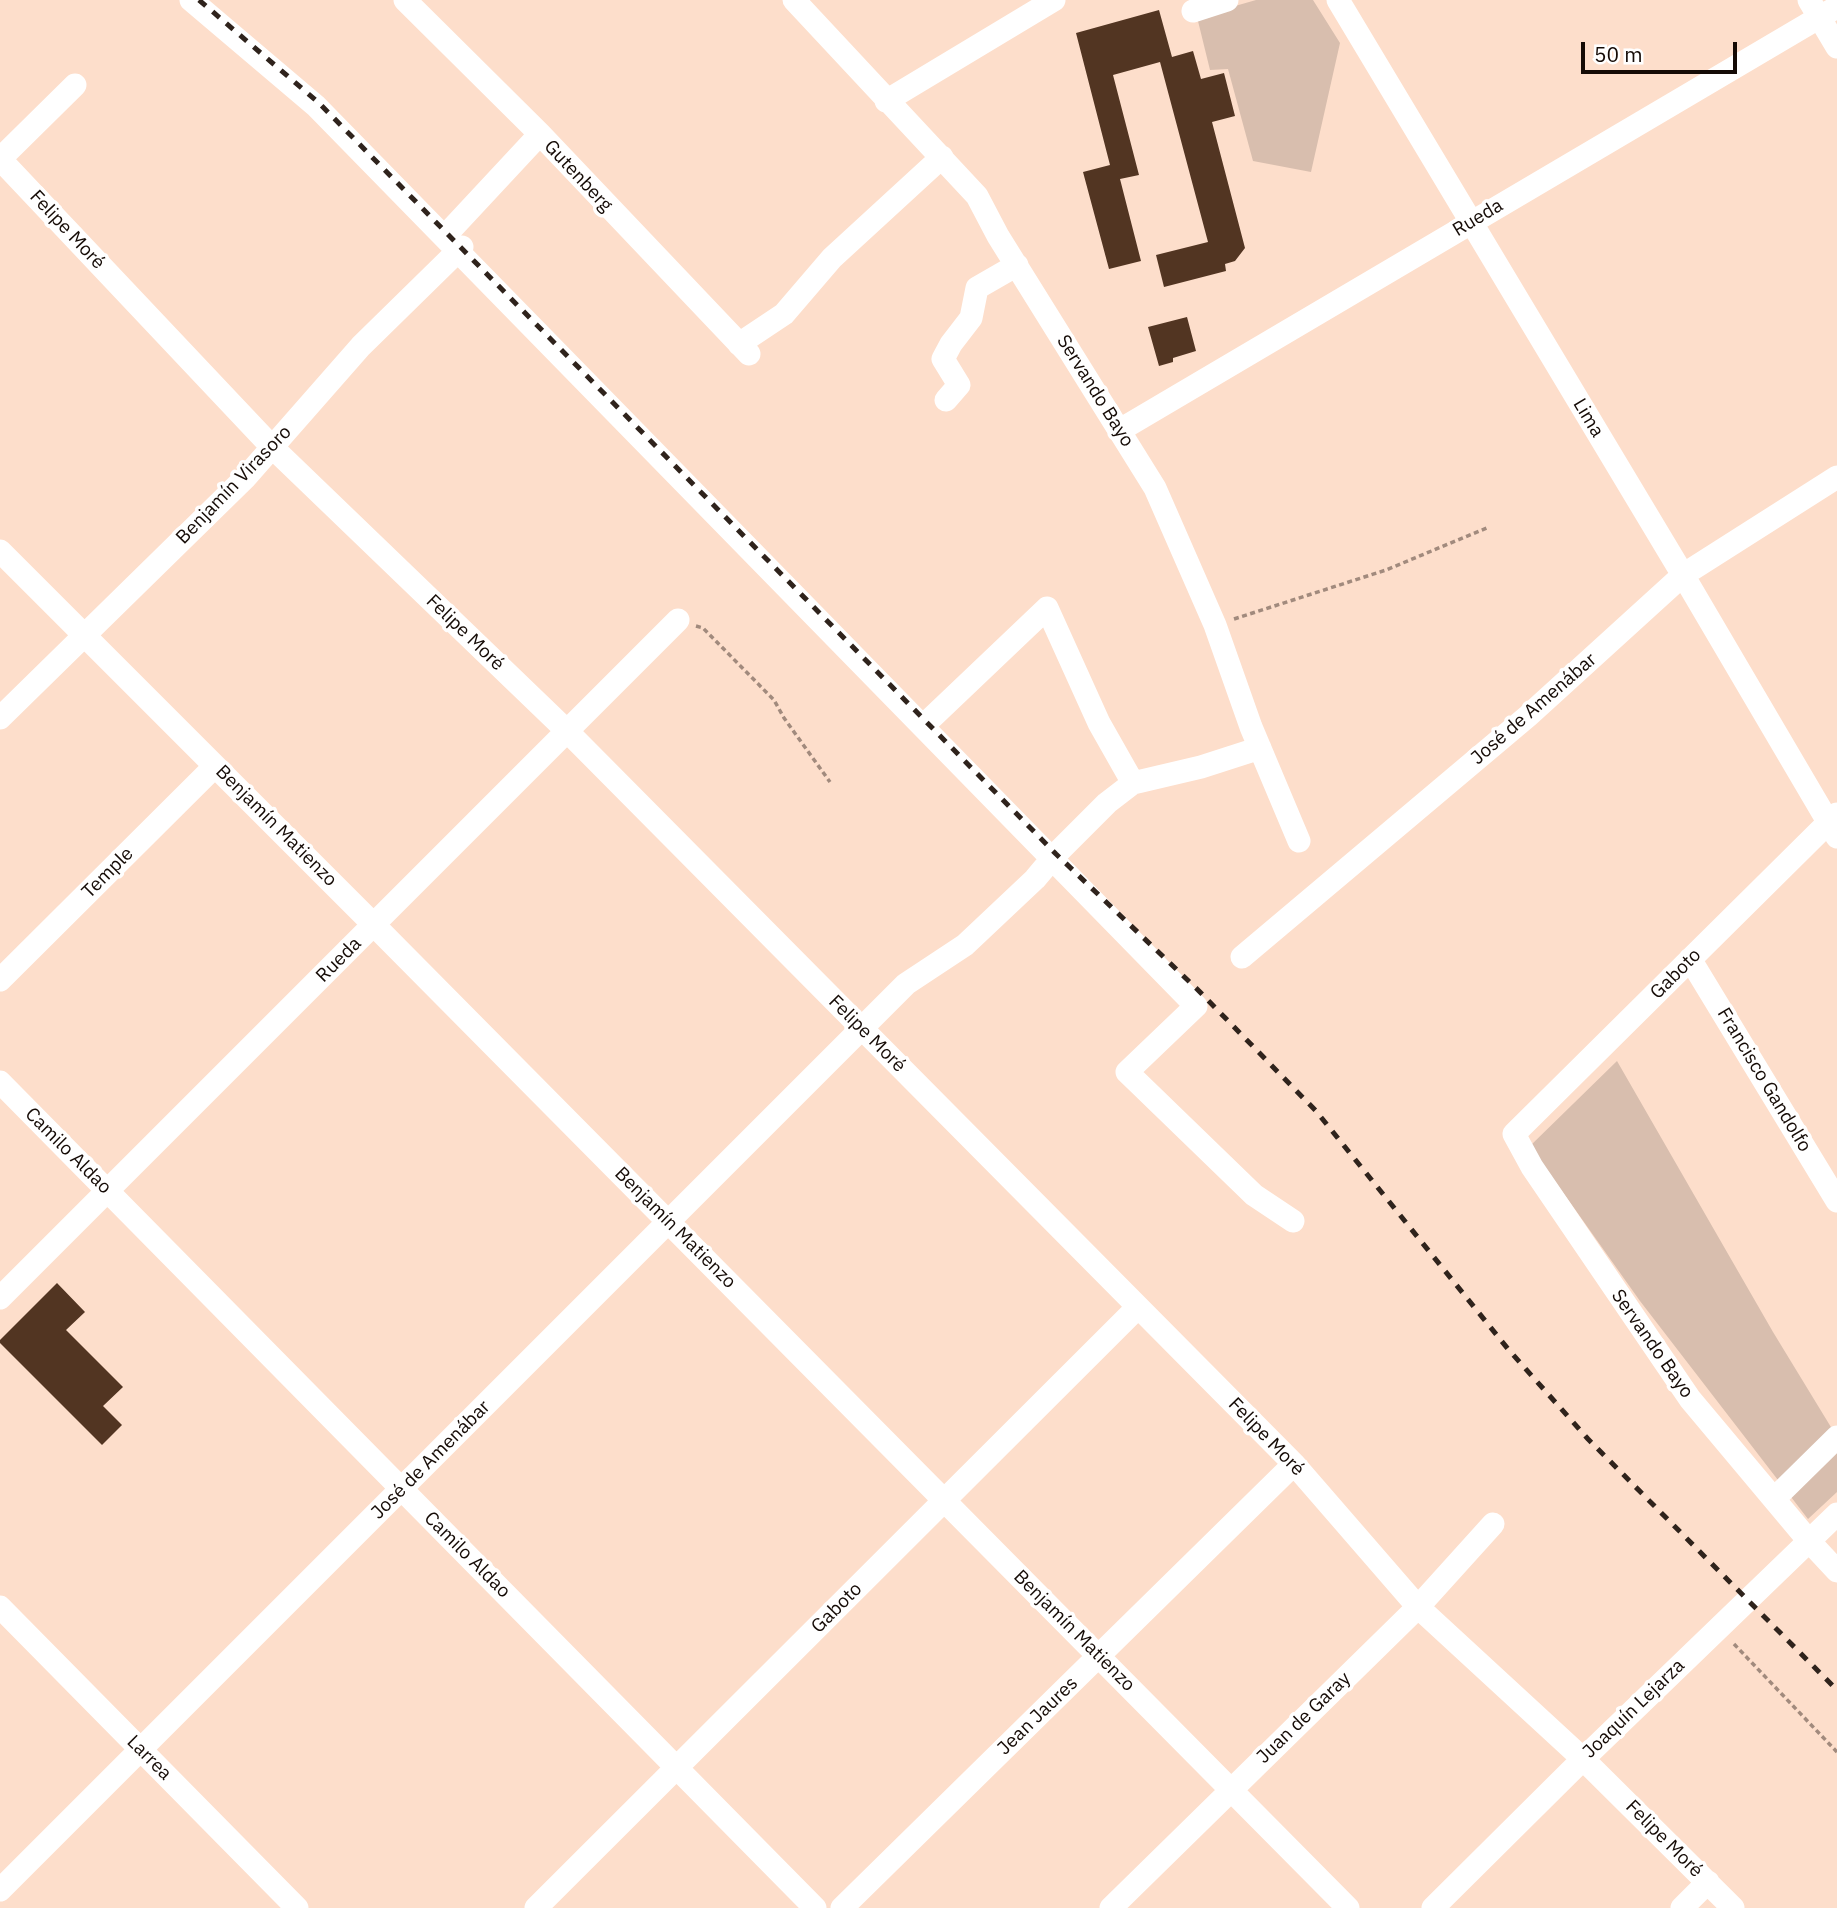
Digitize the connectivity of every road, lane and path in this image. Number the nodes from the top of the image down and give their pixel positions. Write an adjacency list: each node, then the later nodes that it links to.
1 (405, 0): 12 (street, Gutenberg)
2 (794, 0): 11 (street, Servando Bayo)
3 (1054, 0): 11 (street)
4 (1227, 0): 8 (street)
5 (1338, 0): 15 (street, Lima)
6 (201, 3): 16 (street)
7 (1822, 8): 9 (street); 15 (street, Rueda)
8 (1193, 11)
9 (1837, 47)
10 (75, 85): 14 (street)
11 (886, 101): 13 (street, Servando Bayo)
12 (540, 134): 13 (street, Gutenberg); 16 (street, Benjamín Virasoro)
13 (942, 157): 17 (street, Servando Bayo)
14 (0, 159): 20 (street, Felipe Moré)
15 (1471, 223): 19 (street, Rueda); 24 (street, Lima)
16 (455, 244): 20 (street, Benjamín Virasoro); 29 (street)
17 (1017, 265): 18 (street); 19 (street, Servando Bayo)
18 (946, 400)
19 (1120, 430): 26 (street, Servando Bayo)
20 (272, 447): 27 (street, Benjamín Virasoro); 30 (street, Felipe Moré)
21 (1837, 477): 24 (street, José de Amenábar)
22 (1489, 527): 26 (path)
23 (0, 551): 27 (street, Benjamín Matienzo)
24 (1683, 575): 35 (street, Lima); 39 (street, José de Amenábar)
25 (678, 620): 30 (street, Rueda); 33 (path)
26 (1215, 625): 31 (street, Servando Bayo)
27 (84, 634): 28 (street, Benjamín Virasoro); 32 (street, Benjamín Matienzo)
28 (0, 718)
29 (923, 726): 34 (street); 37 (street)
30 (568, 731): 38 (street, Rueda); 42 (street, Felipe Moré)
31 (1260, 748): 34 (street); 36 (street, Servando Bayo)
32 (215, 766): 38 (street, Benjamín Matienzo); 41 (street, Temple)
33 (830, 782)
34 (1133, 783): 37 (street, José de Amenábar)
35 (1834, 824): 40 (street, Gaboto)
36 (1299, 841)
37 (1052, 859): 42 (street, José de Amenábar); 47 (street)
38 (374, 925): 45 (street, Rueda); 48 (street, Benjamín Matienzo)
39 (1242, 957)
40 (1690, 959): 44 (street, Gaboto); 46 (street, Francisco Gandolfo)
41 (0, 980)
42 (863, 1029): 48 (street, José de Amenábar); 50 (street, Felipe Moré)
43 (0, 1082): 45 (street, Camilo Aldao)
44 (1514, 1134): 54 (street, Servando Bayo)
45 (107, 1191): 49 (street, Rueda); 53 (street, Camilo Aldao)
46 (1837, 1200)
47 (1293, 1221)
48 (669, 1222): 53 (street, José de Amenábar); 55 (street, Benjamín Matienzo)
49 (0, 1298)
50 (1138, 1307): 52 (street, Felipe Moré); 55 (street, Gaboto)
51 (1837, 1437): 54 (street)
52 (1294, 1464): 61 (street, Felipe Moré); 63 (street, Jean Jaures)
53 (402, 1489): 64 (street, José de Amenábar); 67 (street, Camilo Aldao)
54 (1774, 1499): 58 (street, Servando Bayo)
55 (944, 1501): 63 (street, Benjamín Matienzo); 67 (street, Gaboto)
56 (1837, 1514): 58 (street, Joaquín Lejarza)
57 (1493, 1524): 61 (street, Juan de Garay)
58 (1809, 1541): 59 (street, Servando Bayo); 62 (street, Joaquín Lejarza)
59 (1837, 1571)
60 (0, 1607): 64 (street, Larrea)
61 (1418, 1607): 66 (street, Felipe Moré); 68 (street, Juan de Garay)
62 (1718, 1627): 65 (path); 66 (street, Joaquín Lejarza)
63 (1098, 1656): 68 (street, Benjamín Matienzo); 74 (street, Jean Jaures)
64 (141, 1750): 70 (street, José de Amenábar); 71 (street, Larrea)
65 (1837, 1752)
66 (1583, 1759): 69 (street, Felipe Moré); 77 (street, Joaquín Lejarza)
67 (677, 1768): 72 (street, Gaboto); 73 (street, Camilo Aldao)
68 (1231, 1790): 75 (street, Juan de Garay); 76 (street, Benjamín Matienzo)
69 (1708, 1882): 78 (street); 79 (street, Felipe Moré)
70 (0, 1890)
71 (298, 1908)
72 (536, 1908)
73 (815, 1908)
74 (842, 1908)
75 (1111, 1908)
76 (1348, 1908)
77 (1433, 1908)
78 (1682, 1908)
79 (1733, 1908)

